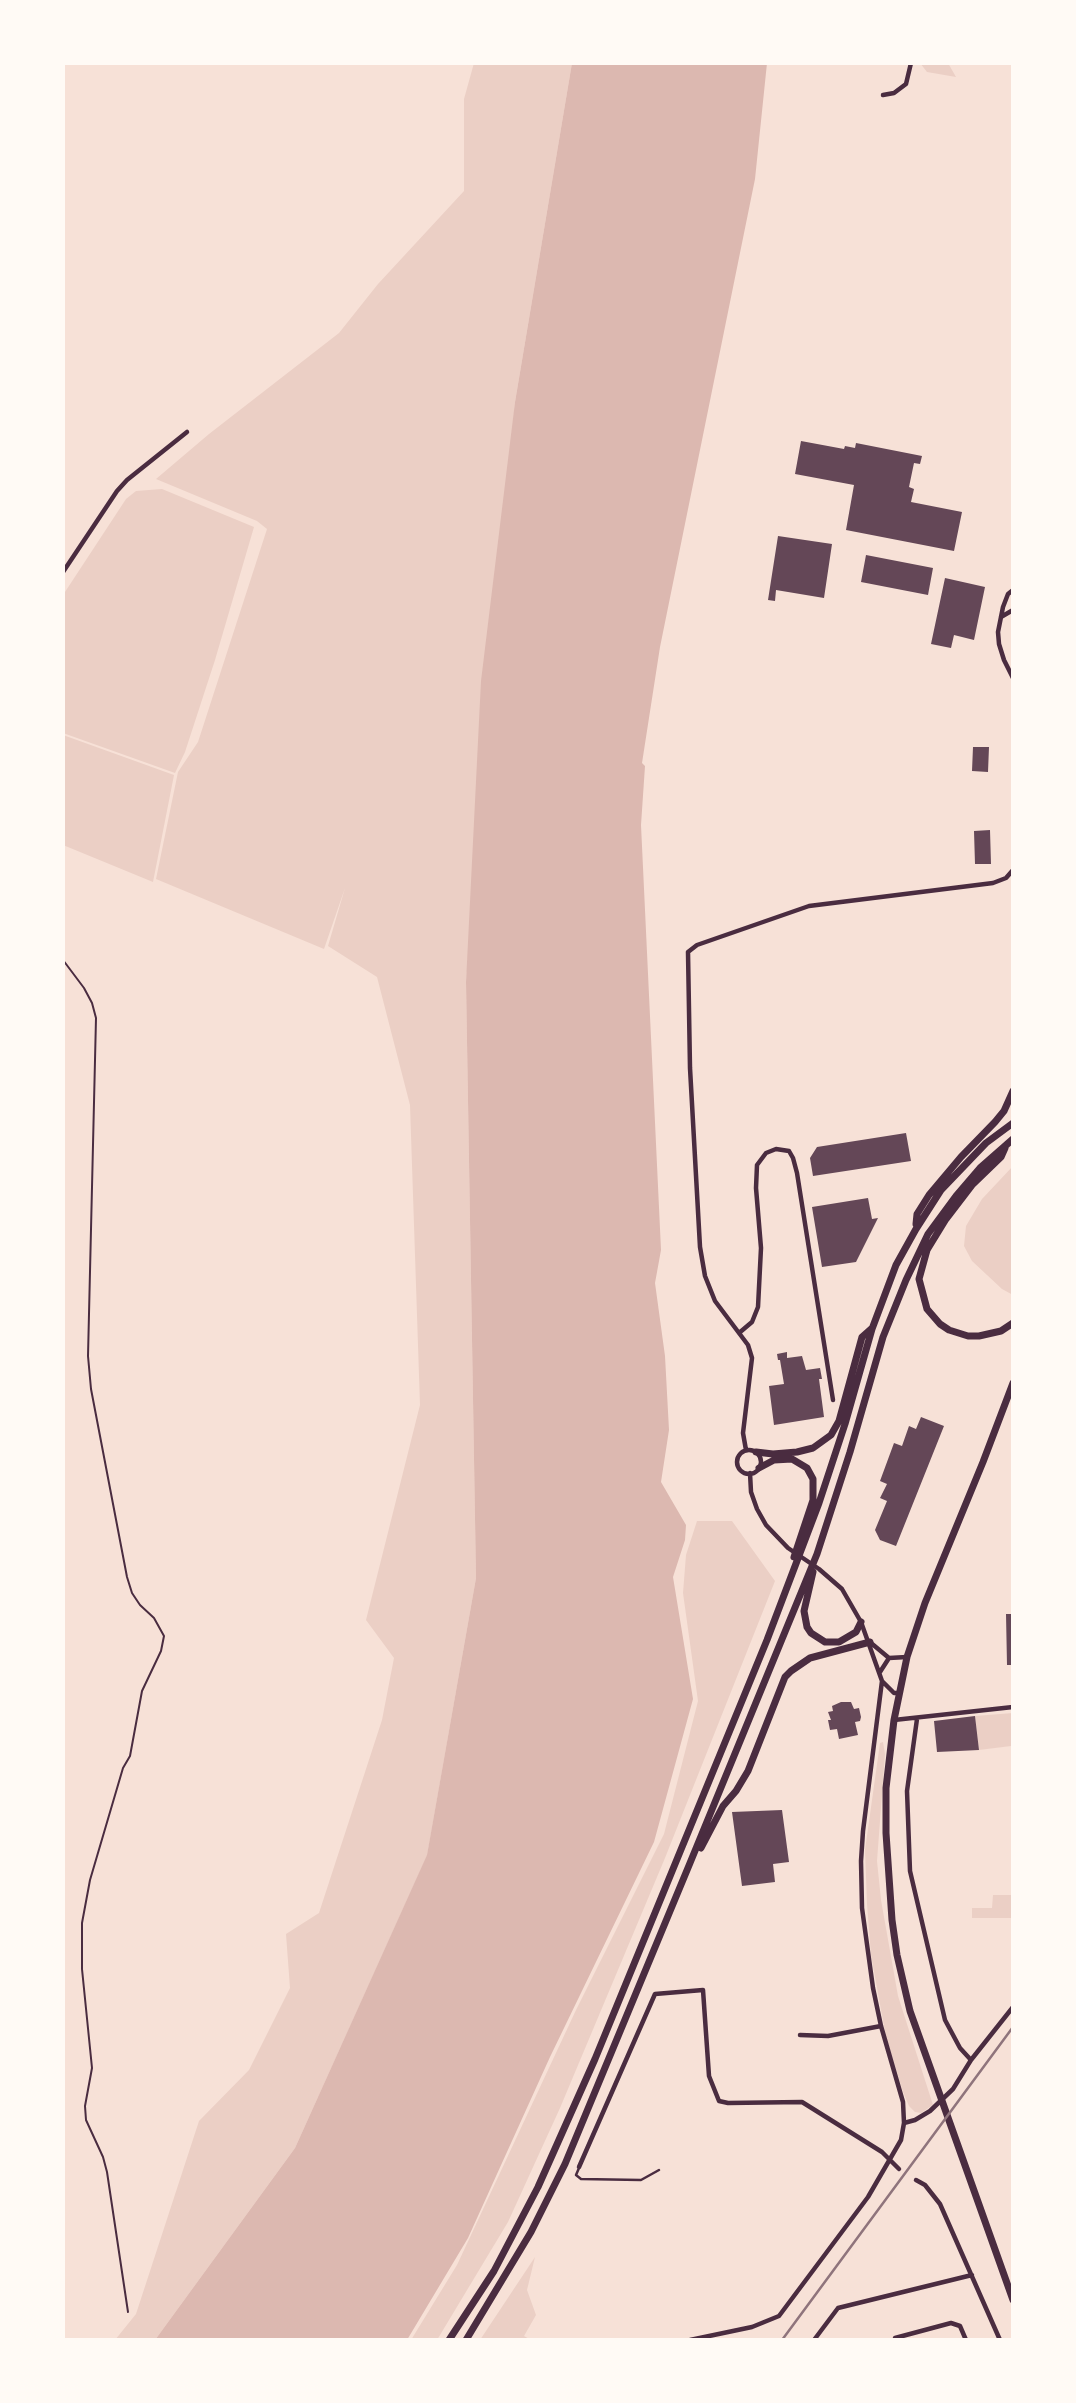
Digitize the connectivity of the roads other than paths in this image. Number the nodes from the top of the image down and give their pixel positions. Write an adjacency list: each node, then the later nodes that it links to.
1 (911, 63): 2 (street)
2 (883, 95)
3 (187, 432): 4 (street)
4 (63, 572)
5 (1013, 590): 7 (street)
6 (1013, 610): 7 (street)
7 (1001, 617): 8 (street)
8 (1013, 678)
9 (1013, 870): 16 (street)
10 (1013, 1091): 13 (main road)
11 (1013, 1123): 13 (main road)
12 (1010, 1142): 14 (main road); 23 (main road)
13 (916, 1228): 15 (main road)
14 (1013, 1323)
15 (872, 1329): 20 (main road); 25 (main road)
16 (739, 1333): 18 (street); 19 (street)
17 (1013, 1383): 27 (main road)
18 (833, 1400)
19 (746, 1450): 20 (street); 22 (street)
20 (756, 1452): 21 (street)
21 (759, 1468): 22 (street); 25 (main road)
22 (750, 1473): 24 (street)
23 (817, 1554): 24 (main road); 35 (main road)
24 (861, 1622): 26 (street)
25 (767, 1640): 49 (main road)
26 (870, 1642): 28 (street); 29 (street); 35 (main road)
27 (907, 1657): 28 (street); 31 (main road)
28 (889, 1658): 29 (street)
29 (879, 1672): 30 (street)
30 (882, 1681): 31 (street); 37 (street)
31 (900, 1693): 34 (main road)
32 (1013, 1707): 33 (street)
33 (916, 1719): 34 (street); 39 (street)
34 (894, 1720): 47 (main road)
35 (691, 1863): 50 (main road)
36 (1013, 2007): 39 (street)
37 (881, 2026): 38 (street); 40 (street)
38 (800, 2035)
39 (971, 2060): 40 (street)
40 (904, 2123): 41 (street)
41 (890, 2161): 42 (street); 43 (street); 51 (street)
42 (579, 2167): 44 (lane)
43 (899, 2169)
44 (659, 2170)
45 (916, 2180): 46 (street)
46 (972, 2274): 52 (street); 54 (street)
47 (1013, 2300)
48 (895, 2338): 53 (street)
49 (449, 2340)
50 (466, 2340)
51 (690, 2340)
52 (814, 2340)
53 (966, 2340)
54 (1000, 2340)

